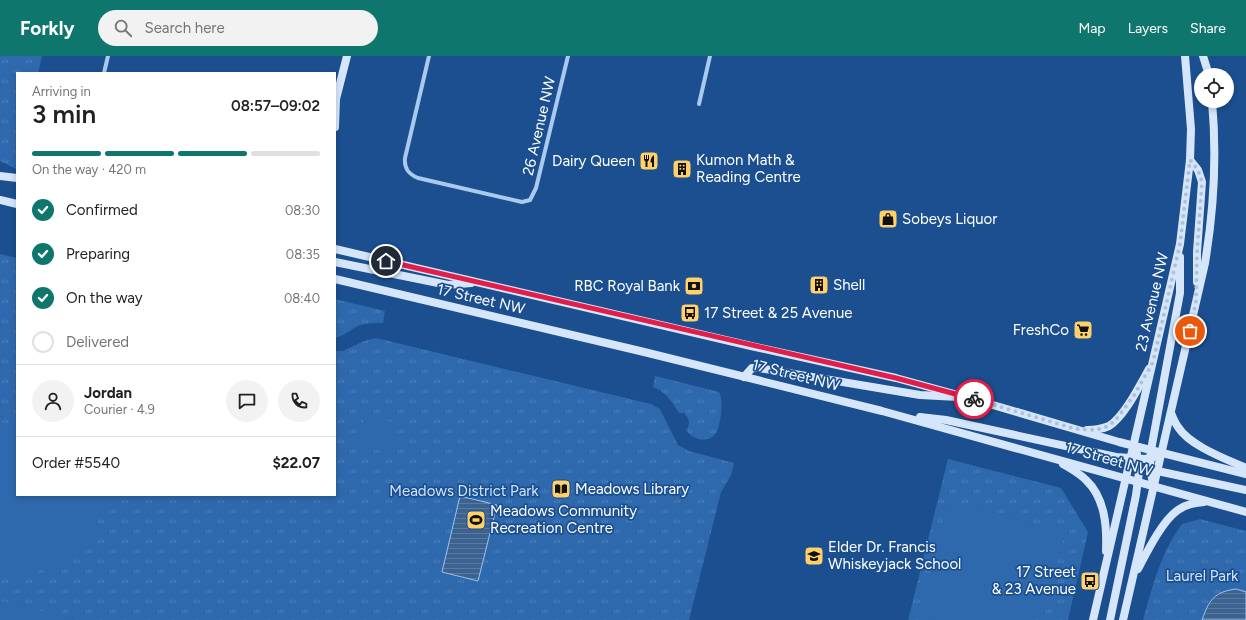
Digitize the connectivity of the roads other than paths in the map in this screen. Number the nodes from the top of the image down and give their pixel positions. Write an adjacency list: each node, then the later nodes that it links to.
1 (108, 56): 11 (street)
2 (347, 56): 12 (main road)
3 (430, 56): 4 (street, 26 Avenue NW)
4 (568, 56)
5 (710, 56): 13 (street)
6 (1185, 56): 15 (main road, 23 Avenue NW)
7 (1203, 56): 9 (main road)
8 (1206, 56): 10 (main road)
9 (1207, 68)
10 (1208, 68)
11 (104, 72)
12 (336, 100)
13 (699, 104)
14 (1212, 108): 25 (main road)
15 (1190, 160): 20 (main road, 23 Avenue NW); 25 (main road)
16 (0, 176): 17 (main road)
17 (16, 178)
18 (0, 200): 19 (main road)
19 (16, 204)
20 (1180, 244): 26 (main road, 23 Avenue NW); 34 (main road)
21 (336, 249): 24 (main road, 17 Street NW)
22 (336, 262): 24 (main road)
23 (336, 279): 27 (main road, 17 Street NW)
24 (478, 283): 28 (main road, 17 Street NW)
25 (1196, 301): 29 (main road)
26 (1153, 362): 31 (main road); 32 (main road, 23 Avenue NW)
27 (744, 377): 28 (main road); 30 (main road, 17 Street NW)
28 (969, 398): 31 (main road, 17 Street NW)
29 (1171, 413): 33 (main road); 37 (main road)
30 (898, 415): 35 (main road, 17 Street NW); 36 (main road)
31 (1076, 429): 32 (main road, 17 Street NW)
32 (1134, 446): 34 (main road, 17 Street NW); 36 (main road, 23 Avenue NW)
33 (1162, 453): 34 (main road, 17 Street NW); 38 (main road); 40 (main road, 17 Street NW)
34 (1150, 454): 36 (main road); 38 (main road)
35 (1054, 458): 41 (main road, 17 Street NW); 47 (main road)
36 (1134, 458): 39 (main road); 41 (main road, 23 Avenue NW)
37 (1246, 468)
38 (1154, 470): 39 (main road); 43 (main road); 44 (main road)
39 (1139, 472): 41 (main road); 42 (main road)
40 (1246, 474)
41 (1126, 478): 42 (main road, 17 Street NW); 47 (main road, 23 Avenue NW)
42 (1138, 482): 43 (main road, 17 Street NW); 50 (main road)
43 (1154, 486): 45 (main road, 17 Street NW); 48 (main road)
44 (1246, 490)
45 (1207, 501): 46 (main road, 17 Street NW); 48 (main road)
46 (1246, 512)
47 (1105, 570): 49 (main road, 23 Avenue NW)
48 (1133, 577): 51 (main road)
49 (1093, 620)
50 (1110, 620)
51 (1123, 620)

